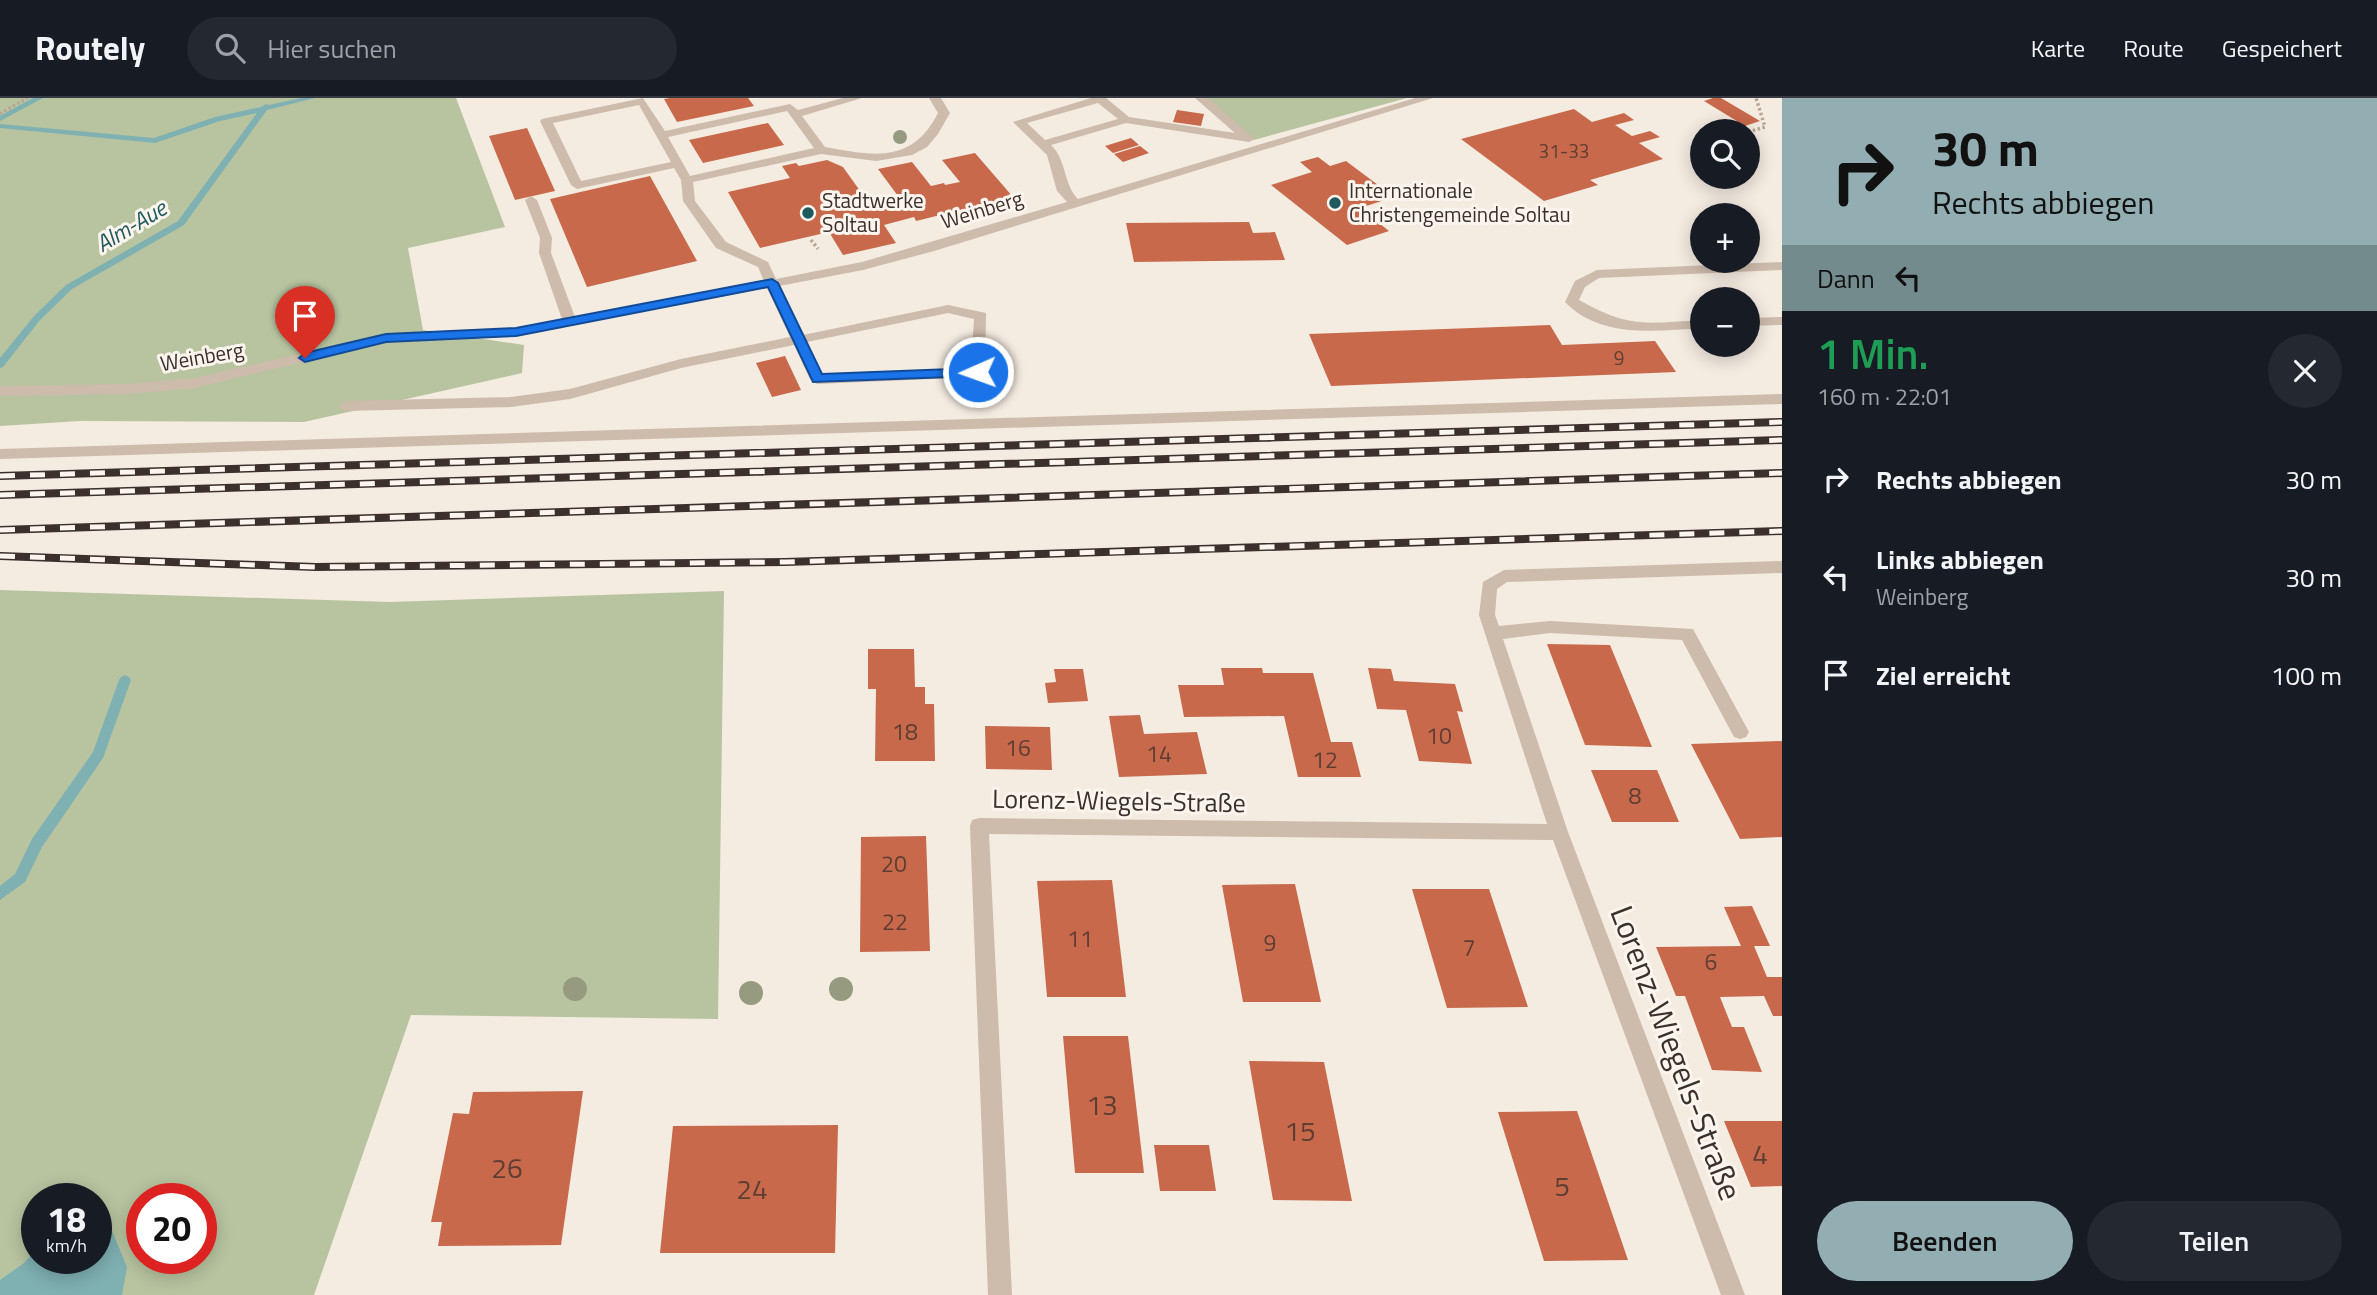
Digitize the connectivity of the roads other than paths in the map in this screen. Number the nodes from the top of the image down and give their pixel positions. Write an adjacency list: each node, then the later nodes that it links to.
1 (856, 98): 6 (street)
2 (935, 98): 12 (street)
3 (1201, 98): 9 (street)
4 (1427, 98): 11 (street, Weinberg)
5 (646, 100): 8 (street); 13 (street)
6 (789, 107): 8 (street); 12 (street)
7 (1126, 120): 9 (street); 10 (street); 10 (street)
8 (661, 135): 13 (street)
9 (1247, 138): 11 (street)
10 (1043, 144): 16 (street)
11 (1260, 147): 16 (street, Weinberg)
12 (821, 150): 14 (street)
13 (678, 164): 14 (street)
14 (687, 180): 18 (street)
15 (531, 200): 19 (street)
16 (1076, 204): 18 (street, Weinberg)
17 (1782, 266): 22 (street)
18 (772, 283): 19 (street, Weinberg); 23 (street)
19 (570, 321): 24 (street, Weinberg)
20 (1782, 321): 21 (street)
21 (1760, 322)
22 (1690, 325)
23 (800, 341): 23 (street); 26 (street)
24 (0, 391)
25 (1782, 399): 27 (street)
26 (345, 406)
27 (0, 454)
28 (1782, 567): 29 (street, Lorenz-Wiegels-Straße)
29 (1493, 633): 30 (street); 31 (street, Lorenz-Wiegels-Straße)
30 (1740, 732)
31 (1559, 832): 32 (street, Lorenz-Wiegels-Straße); 33 (street, Lorenz-Wiegels-Straße)
32 (1000, 1295)
33 (1733, 1295)

